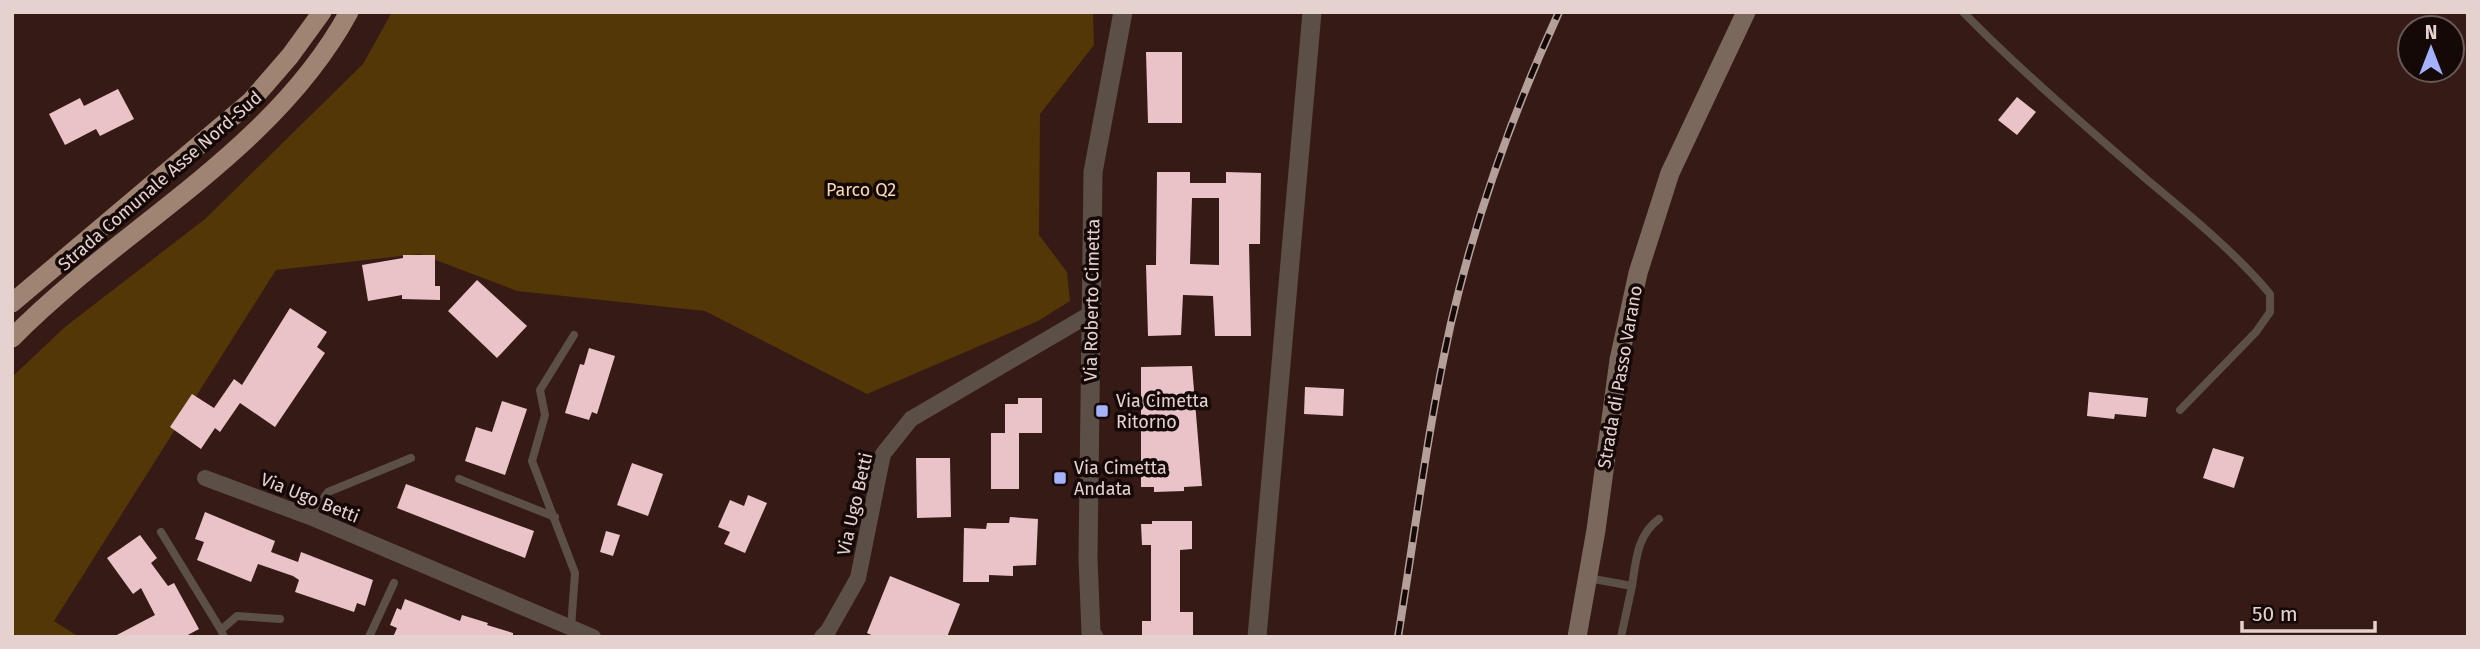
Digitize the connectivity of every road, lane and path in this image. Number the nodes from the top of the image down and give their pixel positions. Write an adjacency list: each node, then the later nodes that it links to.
1 (322, 12): 7 (highway, Strada Comunale Asse Nord-Sud)
2 (349, 12): 10 (highway, Strada Comunale Asse Nord-Sud)
3 (1124, 12): 8 (street, Via Roberto Cimetta)
4 (1312, 12): 22 (street)
5 (1746, 12): 19 (main road, Strada di Passo Varano)
6 (1963, 12): 11 (lane)
7 (12, 303)
8 (1092, 313): 26 (street, Via Roberto Cimetta); 29 (street, Via Ugo Betti)
9 (574, 335): 16 (lane)
10 (12, 338)
11 (2180, 410)
12 (411, 458): 15 (lane)
13 (205, 478): 15 (street, Via Ugo Betti)
14 (459, 479): 16 (lane)
15 (310, 517): 24 (street, Via Ugo Betti)
16 (555, 517): 24 (lane)
17 (1659, 519): 21 (lane)
18 (161, 532): 25 (lane)
19 (1588, 578): 21 (lane); 33 (main road, Strada di Passo Varano)
20 (394, 583): 27 (lane)
21 (1632, 586): 34 (lane)
22 (1258, 617): 30 (street); 31 (street); 32 (street)
23 (280, 619): 25 (lane)
24 (571, 628): 28 (street, Via Ugo Betti)
25 (223, 634)
26 (1092, 636)
27 (369, 637)
28 (593, 637)
29 (822, 637)
30 (1244, 637)
31 (1257, 637)
32 (1266, 637)
33 (1577, 637)
34 (1621, 637)

